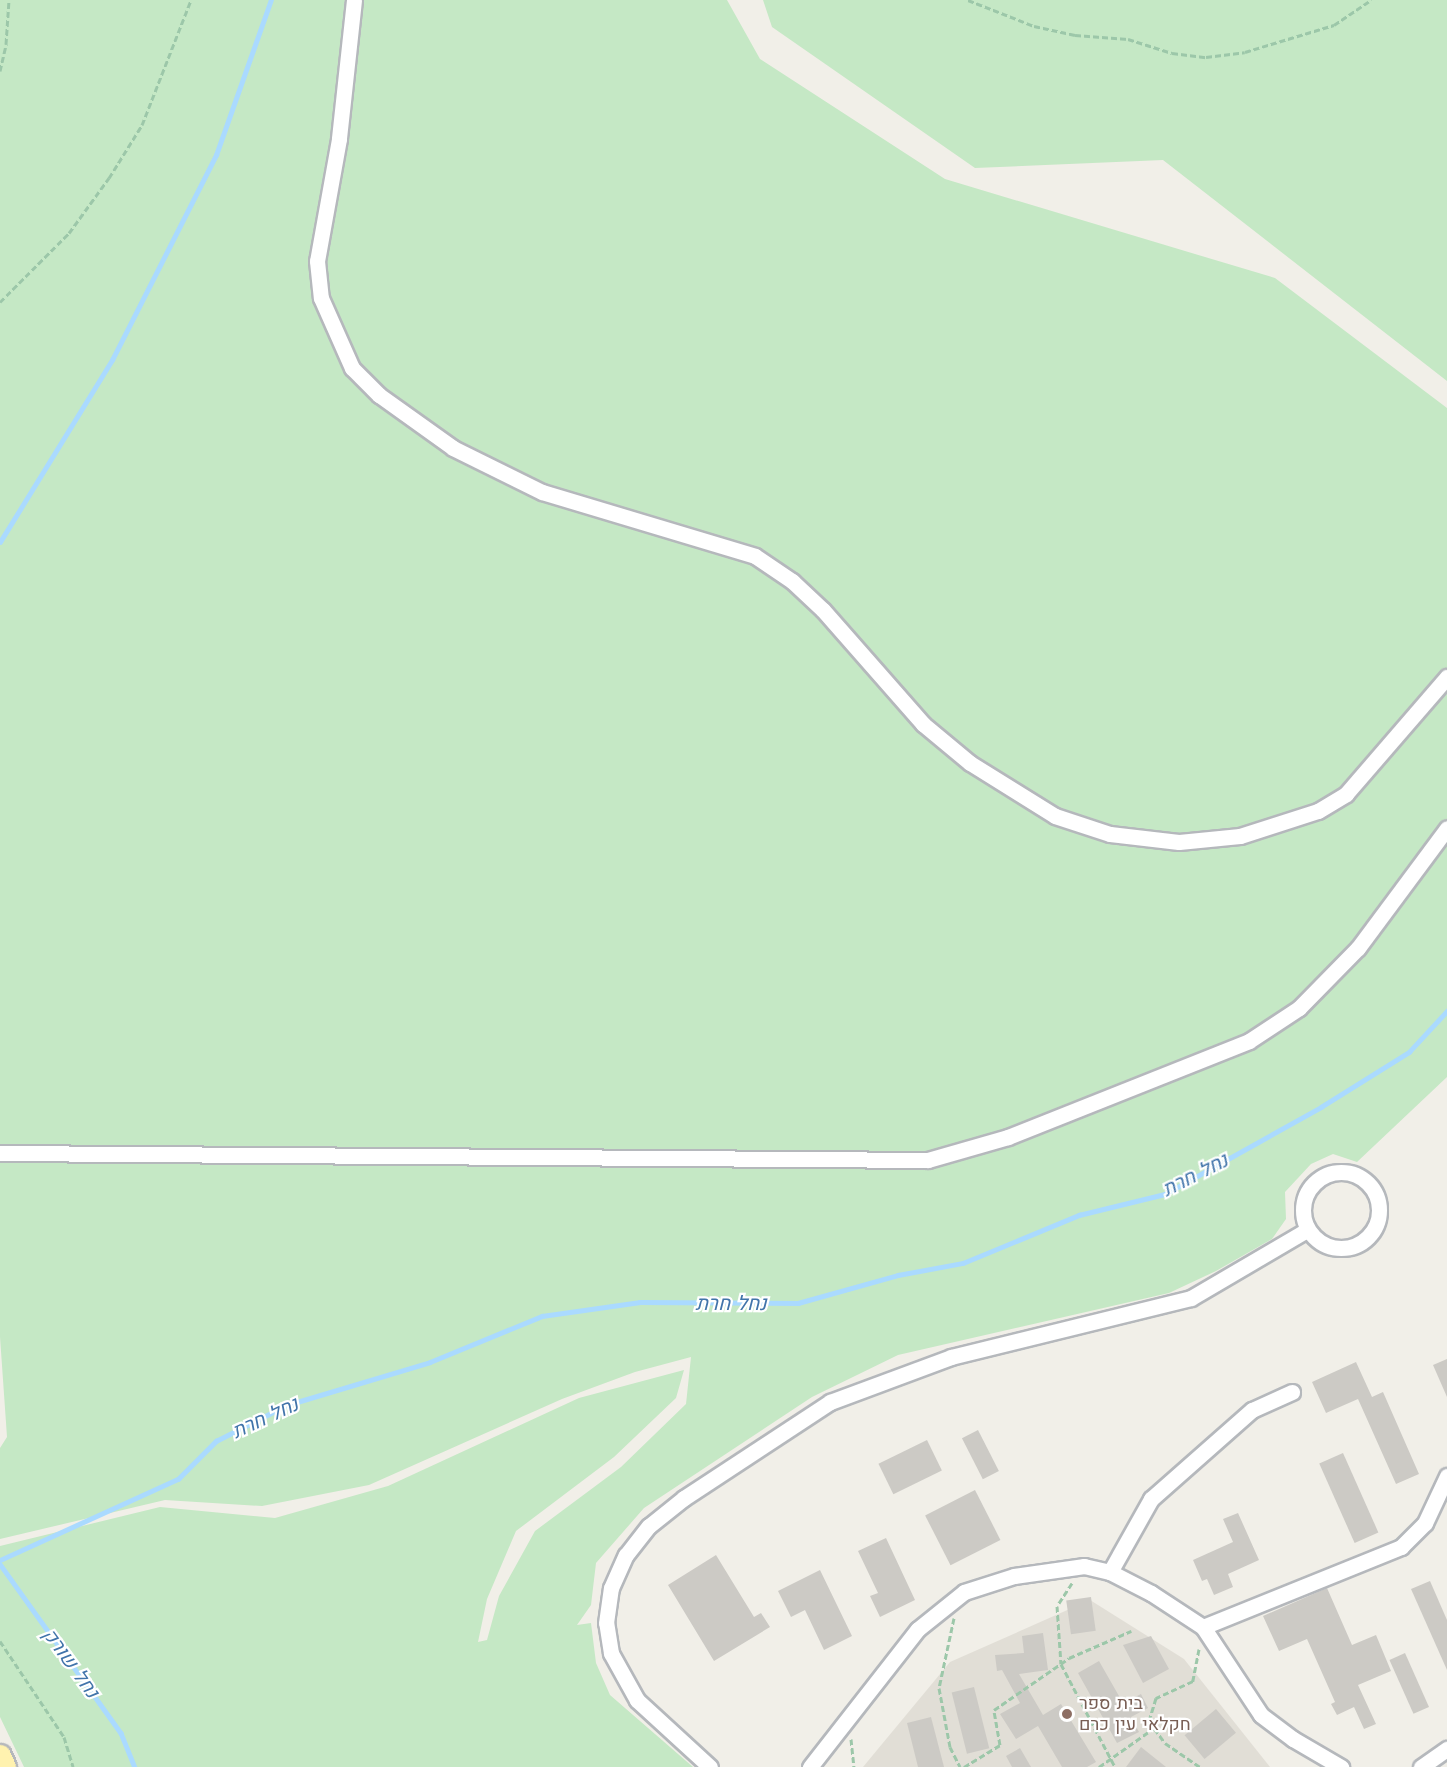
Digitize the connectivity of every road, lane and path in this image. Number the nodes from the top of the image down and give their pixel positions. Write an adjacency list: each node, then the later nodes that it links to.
1 (9, 0): 6 (path)
2 (191, 0): 7 (path)
3 (354, 0): 8 (street)
4 (968, 0): 5 (path)
5 (1371, 0)
6 (0, 71)
7 (0, 302)
8 (1447, 678)
9 (1447, 828): 10 (street)
10 (0, 1152)
11 (1307, 1230): 11 (street); 28 (street)
12 (1292, 1392): 15 (street)
13 (1447, 1476): 16 (street)
14 (1084, 1566): 15 (street); 20 (path); 21 (street)
15 (1110, 1572): 16 (street)
16 (1203, 1627): 22 (path); 35 (street)
17 (1131, 1631): 20 (path)
18 (952, 1639): 31 (path)
19 (0, 1641): 27 (path)
20 (1061, 1664): 25 (path); 31 (path)
21 (849, 1717): 29 (street); 30 (path)
22 (1154, 1728): 25 (path); 34 (path)
23 (1447, 1749): 36 (street)
24 (0, 1756): 26 (main road)
25 (1112, 1759): 32 (path); 33 (path)
26 (5, 1767)
27 (72, 1767)
28 (710, 1767)
29 (810, 1767)
30 (854, 1767)
31 (962, 1767)
32 (1099, 1767)
33 (1115, 1767)
34 (1200, 1767)
35 (1341, 1767)
36 (1421, 1767)

